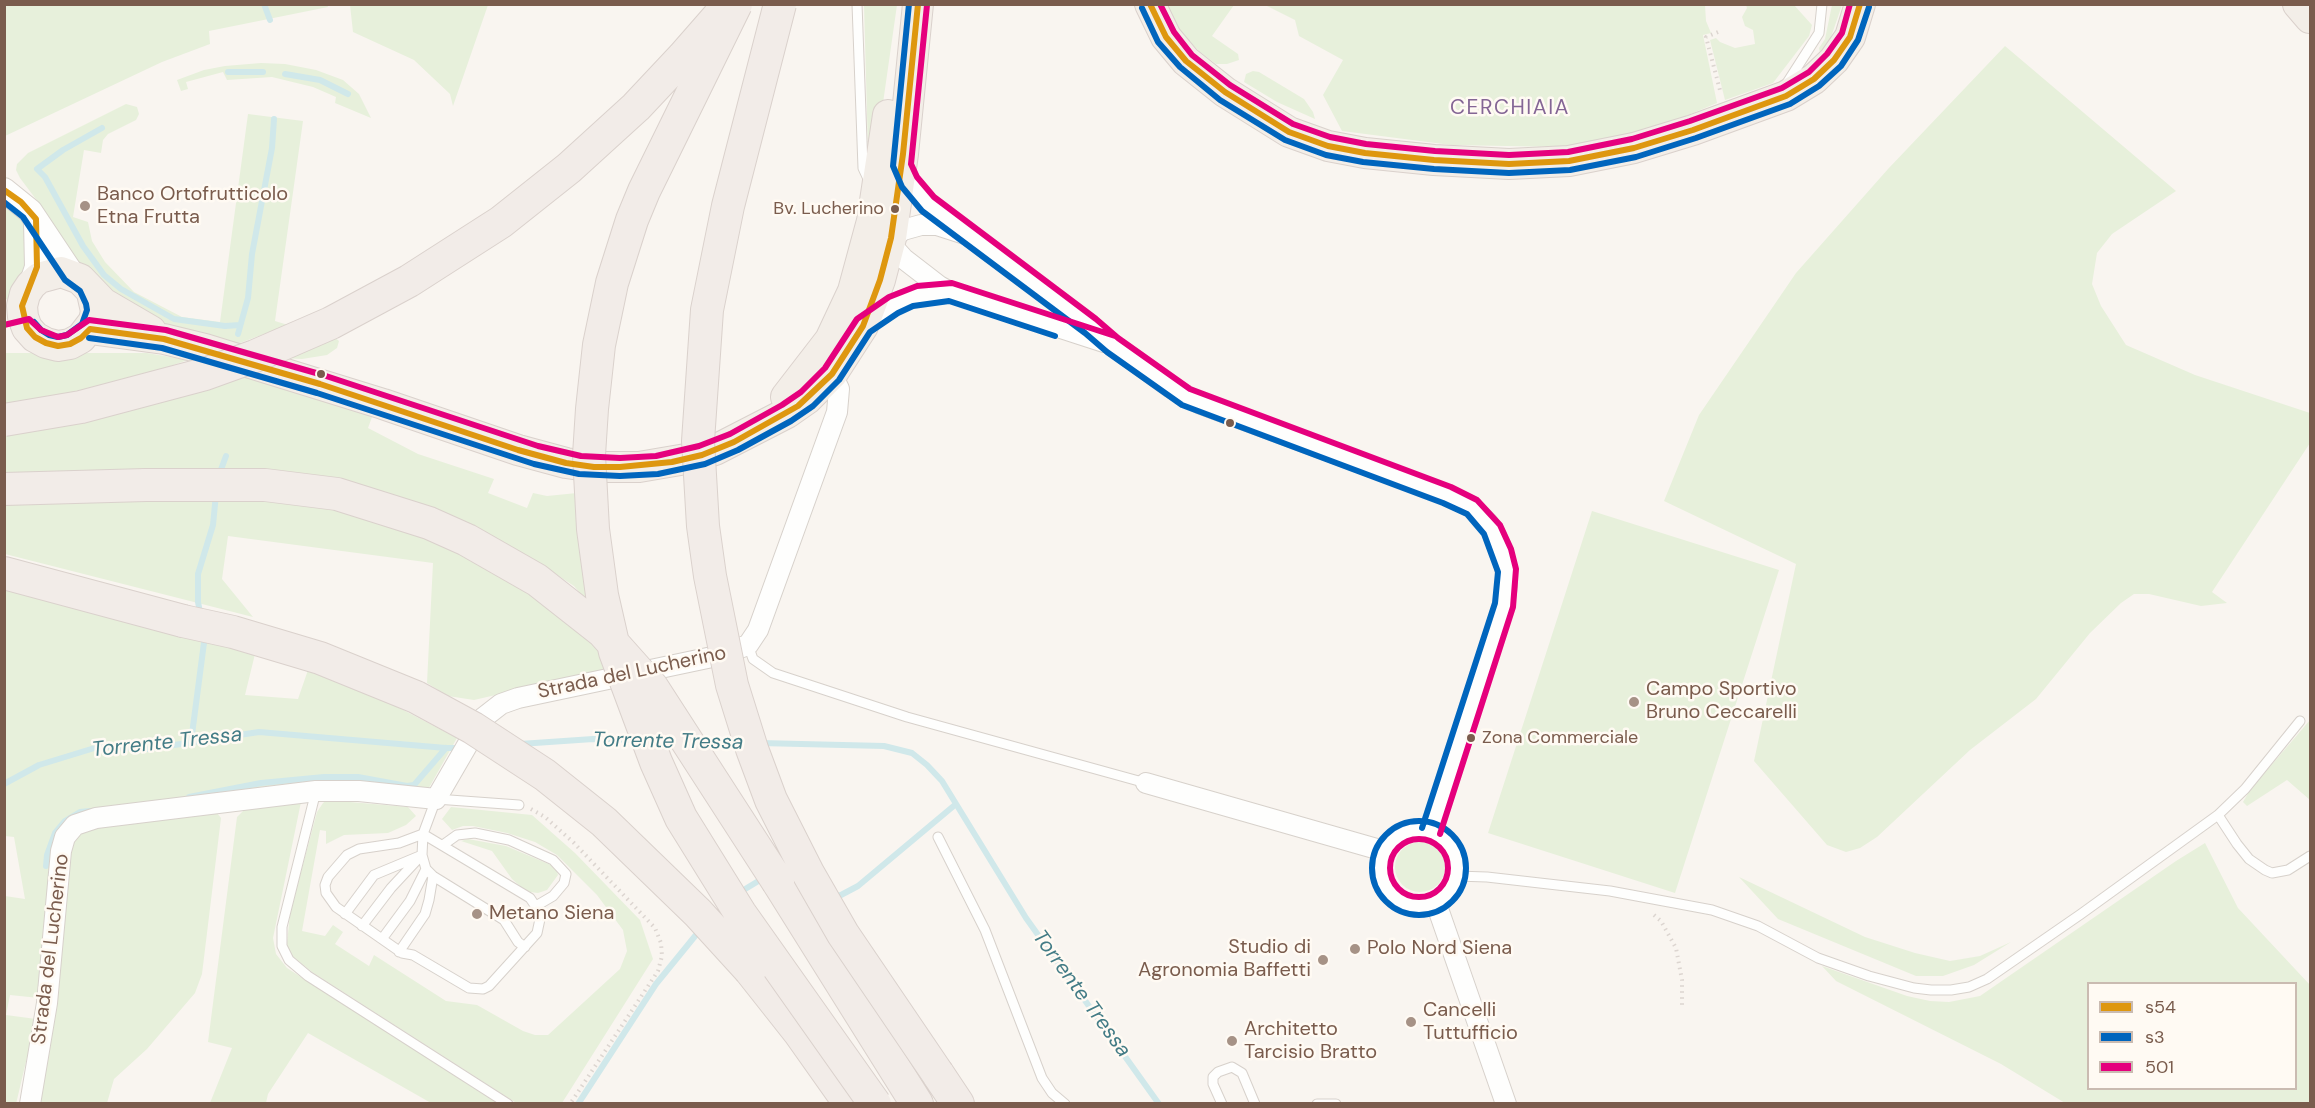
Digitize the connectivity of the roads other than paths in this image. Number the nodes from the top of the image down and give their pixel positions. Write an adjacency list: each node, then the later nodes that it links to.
1 (714, 4): 16 (highway)
2 (728, 4): 16 (highway, bridge)
3 (736, 4): 65 (highway, bridge)
4 (780, 4): 67 (highway, bridge)
5 (858, 4): 18 (lane)
6 (905, 4): 13 (main road)
7 (918, 4): 15 (main road)
8 (1150, 4): 14 (main road)
9 (1822, 4): 14 (lane)
10 (1860, 4): 14 (main road)
11 (2298, 4): 12 (main road)
12 (2310, 18)
13 (894, 74): 18 (main road); 21 (street)
14 (1772, 101)
15 (902, 165): 20 (street); 21 (main road)
16 (569, 168): 33 (highway, bridge)
17 (4, 190): 19 (street)
18 (877, 191): 29 (main road)
19 (36, 219): 22 (street); 24 (street)
20 (968, 235): 21 (street); 30 (street)
21 (891, 238): 23 (street); 25 (main road); 29 (street)
22 (82, 283): 24 (main road); 26 (main road); 28 (main road)
23 (950, 292): 25 (street); 30 (street)
24 (20, 296): 27 (main road)
25 (863, 326): 31 (main road)
26 (90, 329): 27 (main road); 28 (main road)
27 (16, 331)
28 (164, 339): 34 (main road)
29 (830, 340): 31 (street, Strada del Lucherino); 32 (main road)
30 (1112, 345): 44 (street)
31 (832, 374): 32 (street); 34 (main road); 37 (street, Strada del Lucherino)
32 (803, 376): 34 (main road)
33 (4, 420)
34 (760, 427)
35 (4, 489): 66 (highway, bridge)
36 (4, 573): 60 (highway, bridge)
37 (748, 645): 39 (lane); 41 (street, Strada del Lucherino)
38 (2300, 721): 43 (lane)
39 (1146, 783): 48 (street)
40 (316, 791): 41 (street, Strada del Lucherino); 61 (street, Strada del Lucherino); 62 (lane)
41 (436, 799): 42 (lane); 45 (lane)
42 (519, 806)
43 (2218, 815): 50 (lane); 52 (lane)
44 (1431, 831): 48 (street); 52 (street)
45 (423, 834): 47 (lane); 49 (lane); 55 (lane)
46 (938, 837): 68 (lane)
47 (443, 845): 54 (lane); 54 (lane)
48 (1384, 851): 53 (street)
49 (422, 855): 51 (lane); 55 (lane); 56 (lane)
50 (2310, 856)
51 (429, 872): 57 (lane); 58 (lane); 59 (lane)
52 (1456, 876): 53 (street)
53 (1436, 903): 73 (street)
54 (536, 906): 58 (lane)
55 (345, 914): 56 (lane)
56 (363, 926): 57 (lane)
57 (382, 939): 59 (lane)
58 (525, 946): 59 (lane)
59 (399, 952)
60 (746, 974): 63 (highway); 64 (highway)
61 (30, 1104)
62 (508, 1104)
63 (831, 1104)
64 (850, 1104)
65 (875, 1104)
66 (917, 1104)
67 (958, 1104)
68 (1065, 1104)
69 (1222, 1104): 70 (lane)
70 (1256, 1104)
71 (1317, 1104): 72 (lane)
72 (1336, 1104)
73 (1506, 1104)

